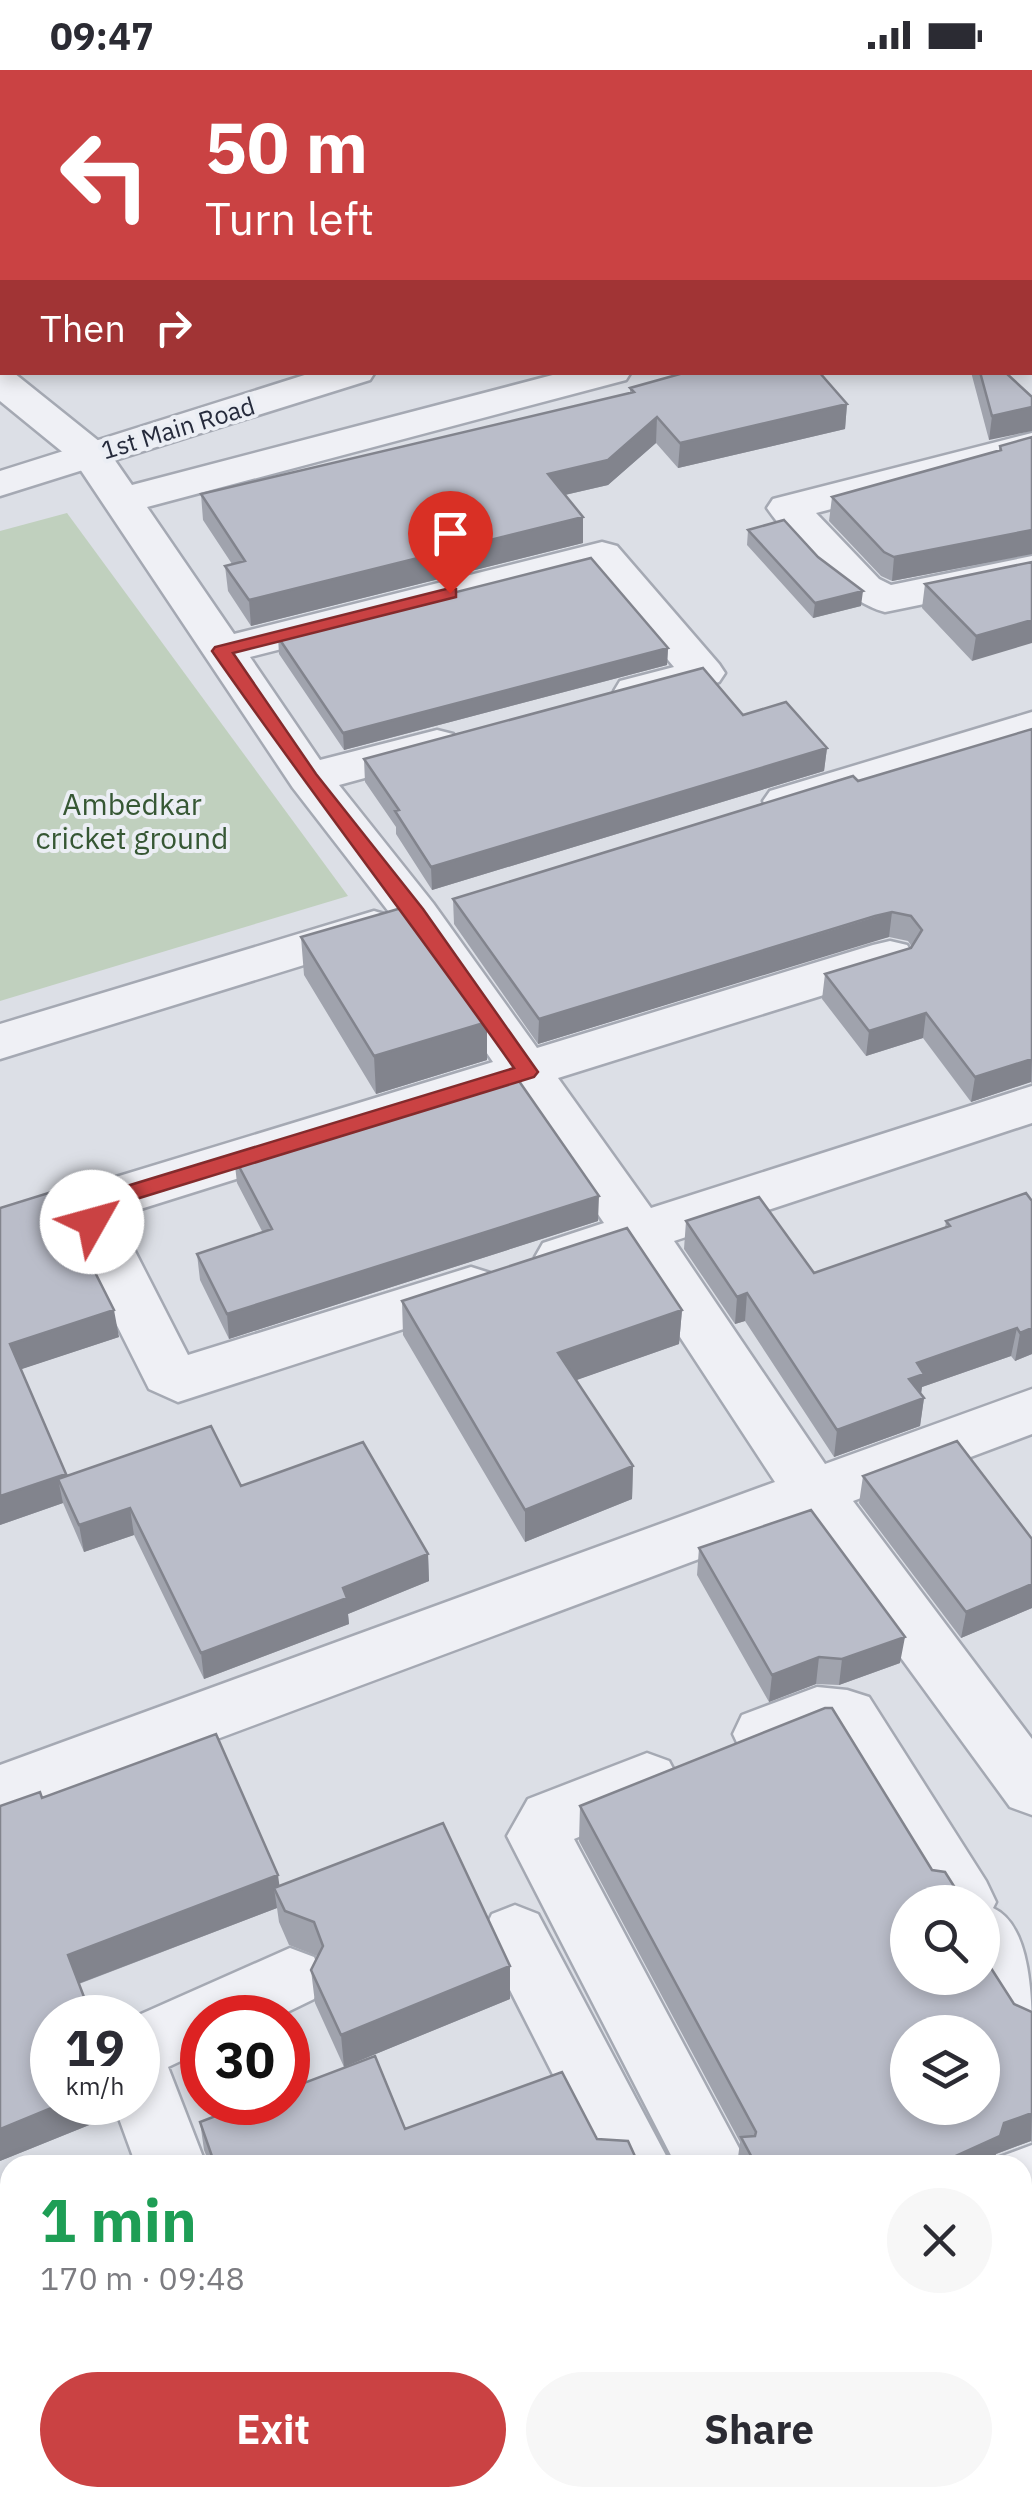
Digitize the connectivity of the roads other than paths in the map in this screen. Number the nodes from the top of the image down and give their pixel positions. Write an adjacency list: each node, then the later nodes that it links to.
1 (346, 375): 5 (street, 1st Main Road)
2 (601, 375): 7 (street)
3 (0, 380): 5 (street)
4 (1032, 445): 8 (street)
5 (91, 455): 6 (street, 1st Main Road); 7 (street)
6 (0, 484)
7 (124, 500): 9 (street)
8 (1032, 569)
9 (222, 651): 10 (street); 13 (street)
10 (590, 703)
11 (1032, 726): 14 (street)
12 (478, 733): 13 (street)
13 (309, 778): 15 (street)
14 (752, 812)
15 (435, 908): 17 (street); 18 (street)
16 (890, 957): 18 (street)
17 (0, 1042)
18 (527, 1072): 20 (street); 20 (street)
19 (1032, 1104): 20 (street)
20 (640, 1232): 22 (street)
21 (1032, 1411): 22 (street)
22 (813, 1492): 23 (street); 24 (street)
23 (1032, 1788)
24 (0, 1793)
25 (952, 1885): 34 (street)
26 (516, 1935): 33 (street)
27 (1000, 1962): 30 (street)
28 (290, 1978): 29 (street)
29 (253, 1995)
30 (1032, 2013)
31 (156, 2125): 32 (street)
32 (167, 2155)
33 (631, 2155)
34 (708, 2155)

